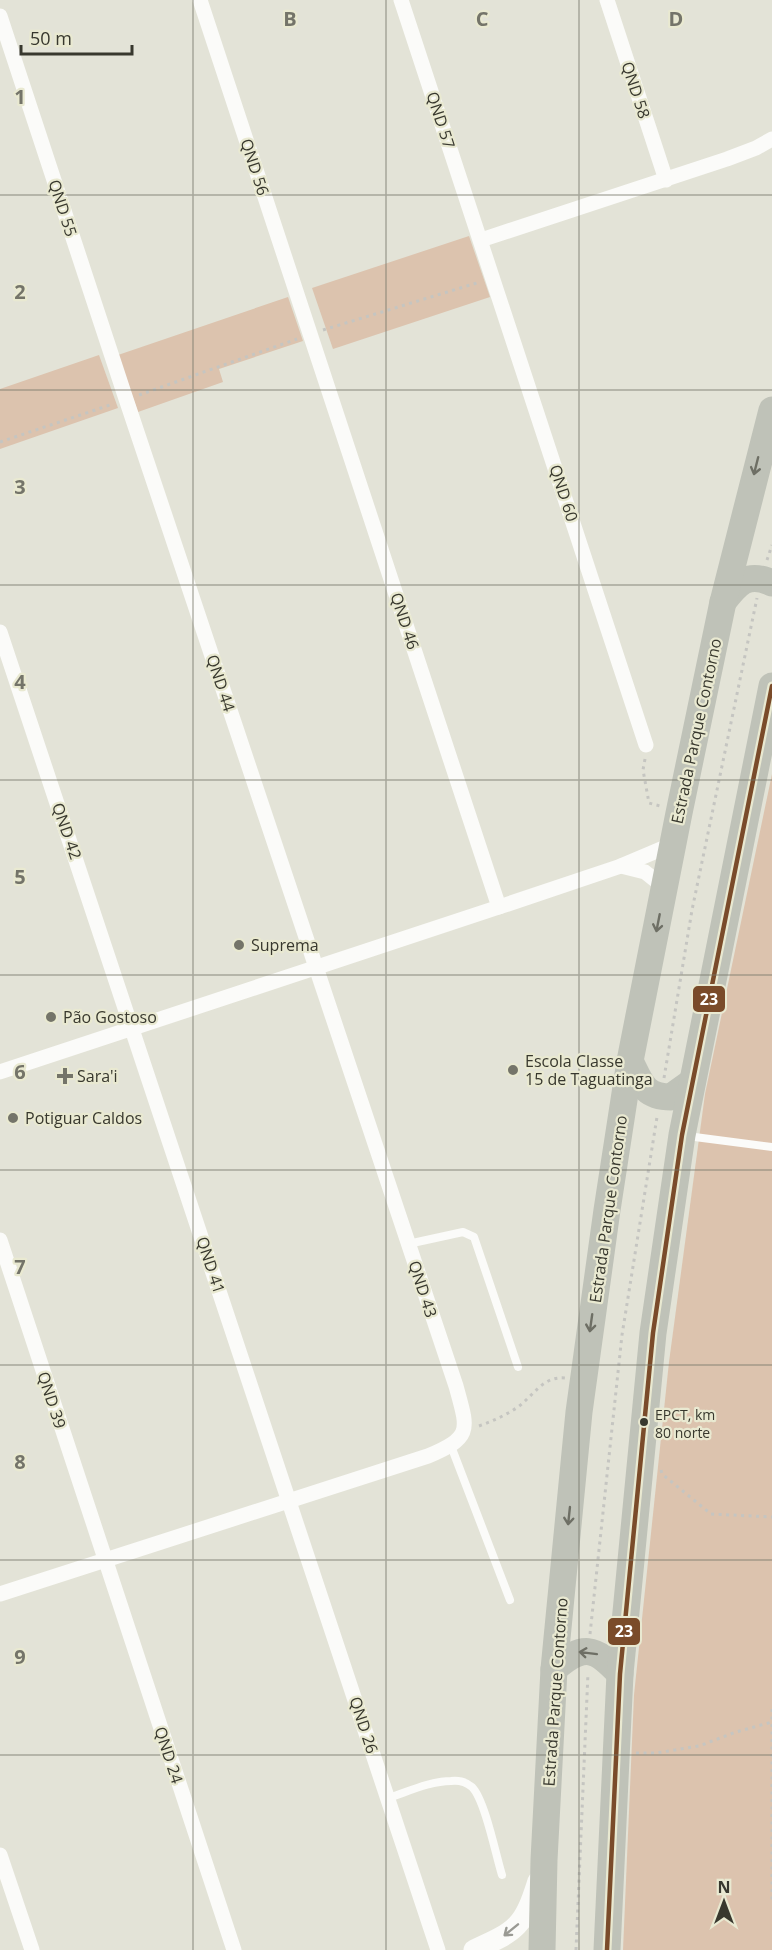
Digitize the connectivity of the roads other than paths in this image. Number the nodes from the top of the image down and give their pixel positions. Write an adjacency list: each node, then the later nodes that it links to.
1 (200, 0): 8 (street, QND 56)
2 (401, 0): 7 (street, QND 57)
3 (607, 0): 6 (street, QND 58)
4 (0, 16): 9 (street, QND 55)
5 (772, 139): 6 (street)
6 (666, 180): 7 (street)
7 (481, 240): 15 (street, QND 60)
8 (311, 334): 19 (street, QND 46)
9 (126, 399): 20 (street, QND 44)
10 (772, 410): 12 (highway, Estrada Parque Contorno, one-way to 12)
11 (767, 581): 12 (highway)
12 (723, 602): 16 (highway, Estrada Parque Contorno)
13 (0, 633): 21 (street, QND 42)
14 (772, 686): 24 (highway)
15 (646, 745)
16 (673, 844): 17 (street); 18 (highway, Estrada Parque Contorno)
17 (621, 866): 18 (street); 19 (street)
18 (664, 888): 22 (highway, Estrada Parque Contorno, one-way to 22)
19 (499, 907): 20 (street)
20 (315, 967): 21 (street); 28 (street, QND 43)
21 (133, 1029): 23 (street); 31 (street, QND 41)
22 (630, 1061): 24 (highway); 35 (highway, Estrada Parque Contorno, one-way to 35)
23 (0, 1072)
24 (692, 1082): 25 (highway)
25 (682, 1135): 26 (lane); 36 (highway)
26 (772, 1147)
27 (0, 1240): 32 (street, QND 39)
28 (408, 1244): 29 (lane); 30 (street, QND 43)
29 (518, 1367)
30 (451, 1446): 31 (street); 34 (lane)
31 (289, 1500): 32 (street); 37 (street, QND 26)
32 (104, 1559): 33 (street); 42 (street, QND 24)
33 (0, 1594)
34 (510, 1600)
35 (554, 1669): 36 (highway); 39 (highway, Estrada Parque Contorno)
36 (620, 1674): 46 (highway)
37 (388, 1798): 40 (lane); 43 (street, QND 26)
38 (0, 1855): 41 (street)
39 (544, 1860): 44 (street, one-way to 44); 45 (highway, Estrada Parque Contorno)
40 (502, 1875)
41 (32, 1950)
42 (234, 1950)
43 (438, 1950)
44 (474, 1950)
45 (542, 1950)
46 (607, 1950)

